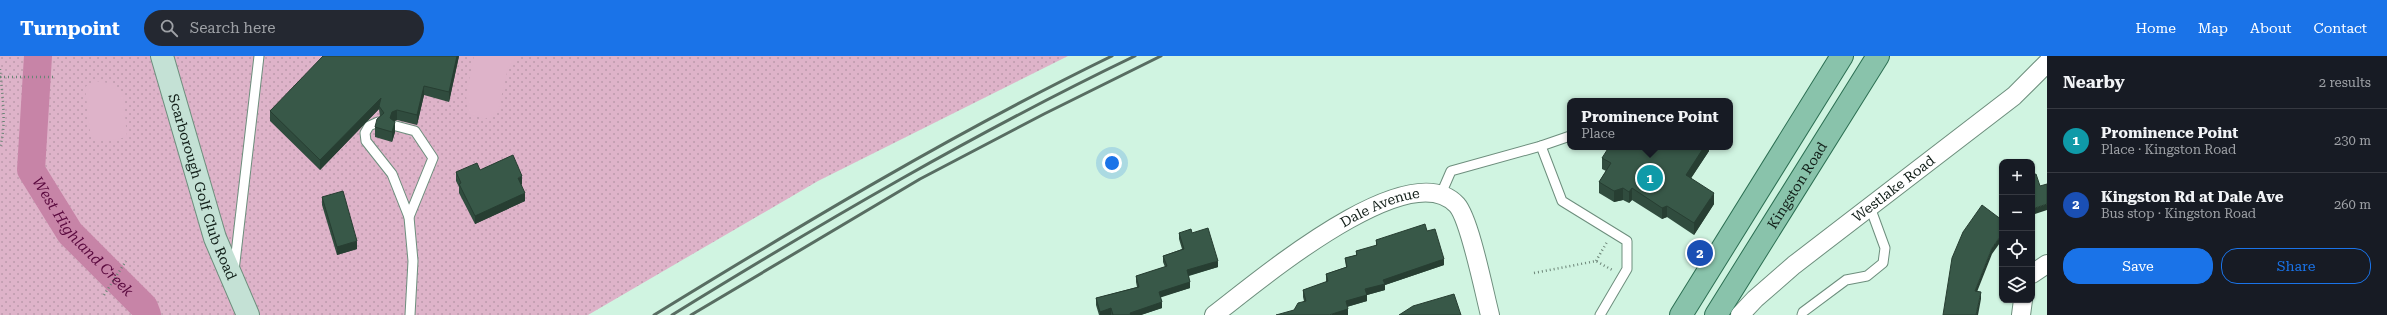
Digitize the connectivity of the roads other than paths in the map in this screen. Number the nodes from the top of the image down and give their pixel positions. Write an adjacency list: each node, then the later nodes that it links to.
1 (162, 56): 15 (street, Scarborough Golf Club Road)
2 (259, 56): 15 (lane)
3 (1842, 56): 22 (main road, Kingston Road)
4 (1878, 56): 23 (main road, Kingston Road)
5 (2047, 63): 11 (street, Westlake Road)
6 (378, 122): 12 (lane)
7 (396, 126): 12 (lane)
8 (1567, 137): 9 (lane)
9 (1541, 146): 10 (lane); 21 (lane)
10 (1441, 194): 19 (street, Dale Avenue); 20 (street, Dale Avenue)
11 (1870, 207): 24 (street, Westlake Road); 25 (lane)
12 (409, 217): 18 (lane)
13 (2047, 264): 14 (street)
14 (2035, 272)
15 (233, 283): 17 (street, Scarborough Golf Club Road)
16 (2023, 303): 26 (street)
17 (248, 315)
18 (410, 315)
19 (1214, 315)
20 (1490, 315)
21 (1600, 315)
22 (1681, 315)
23 (1716, 315)
24 (1740, 315)
25 (1802, 315)
26 (2021, 315)

